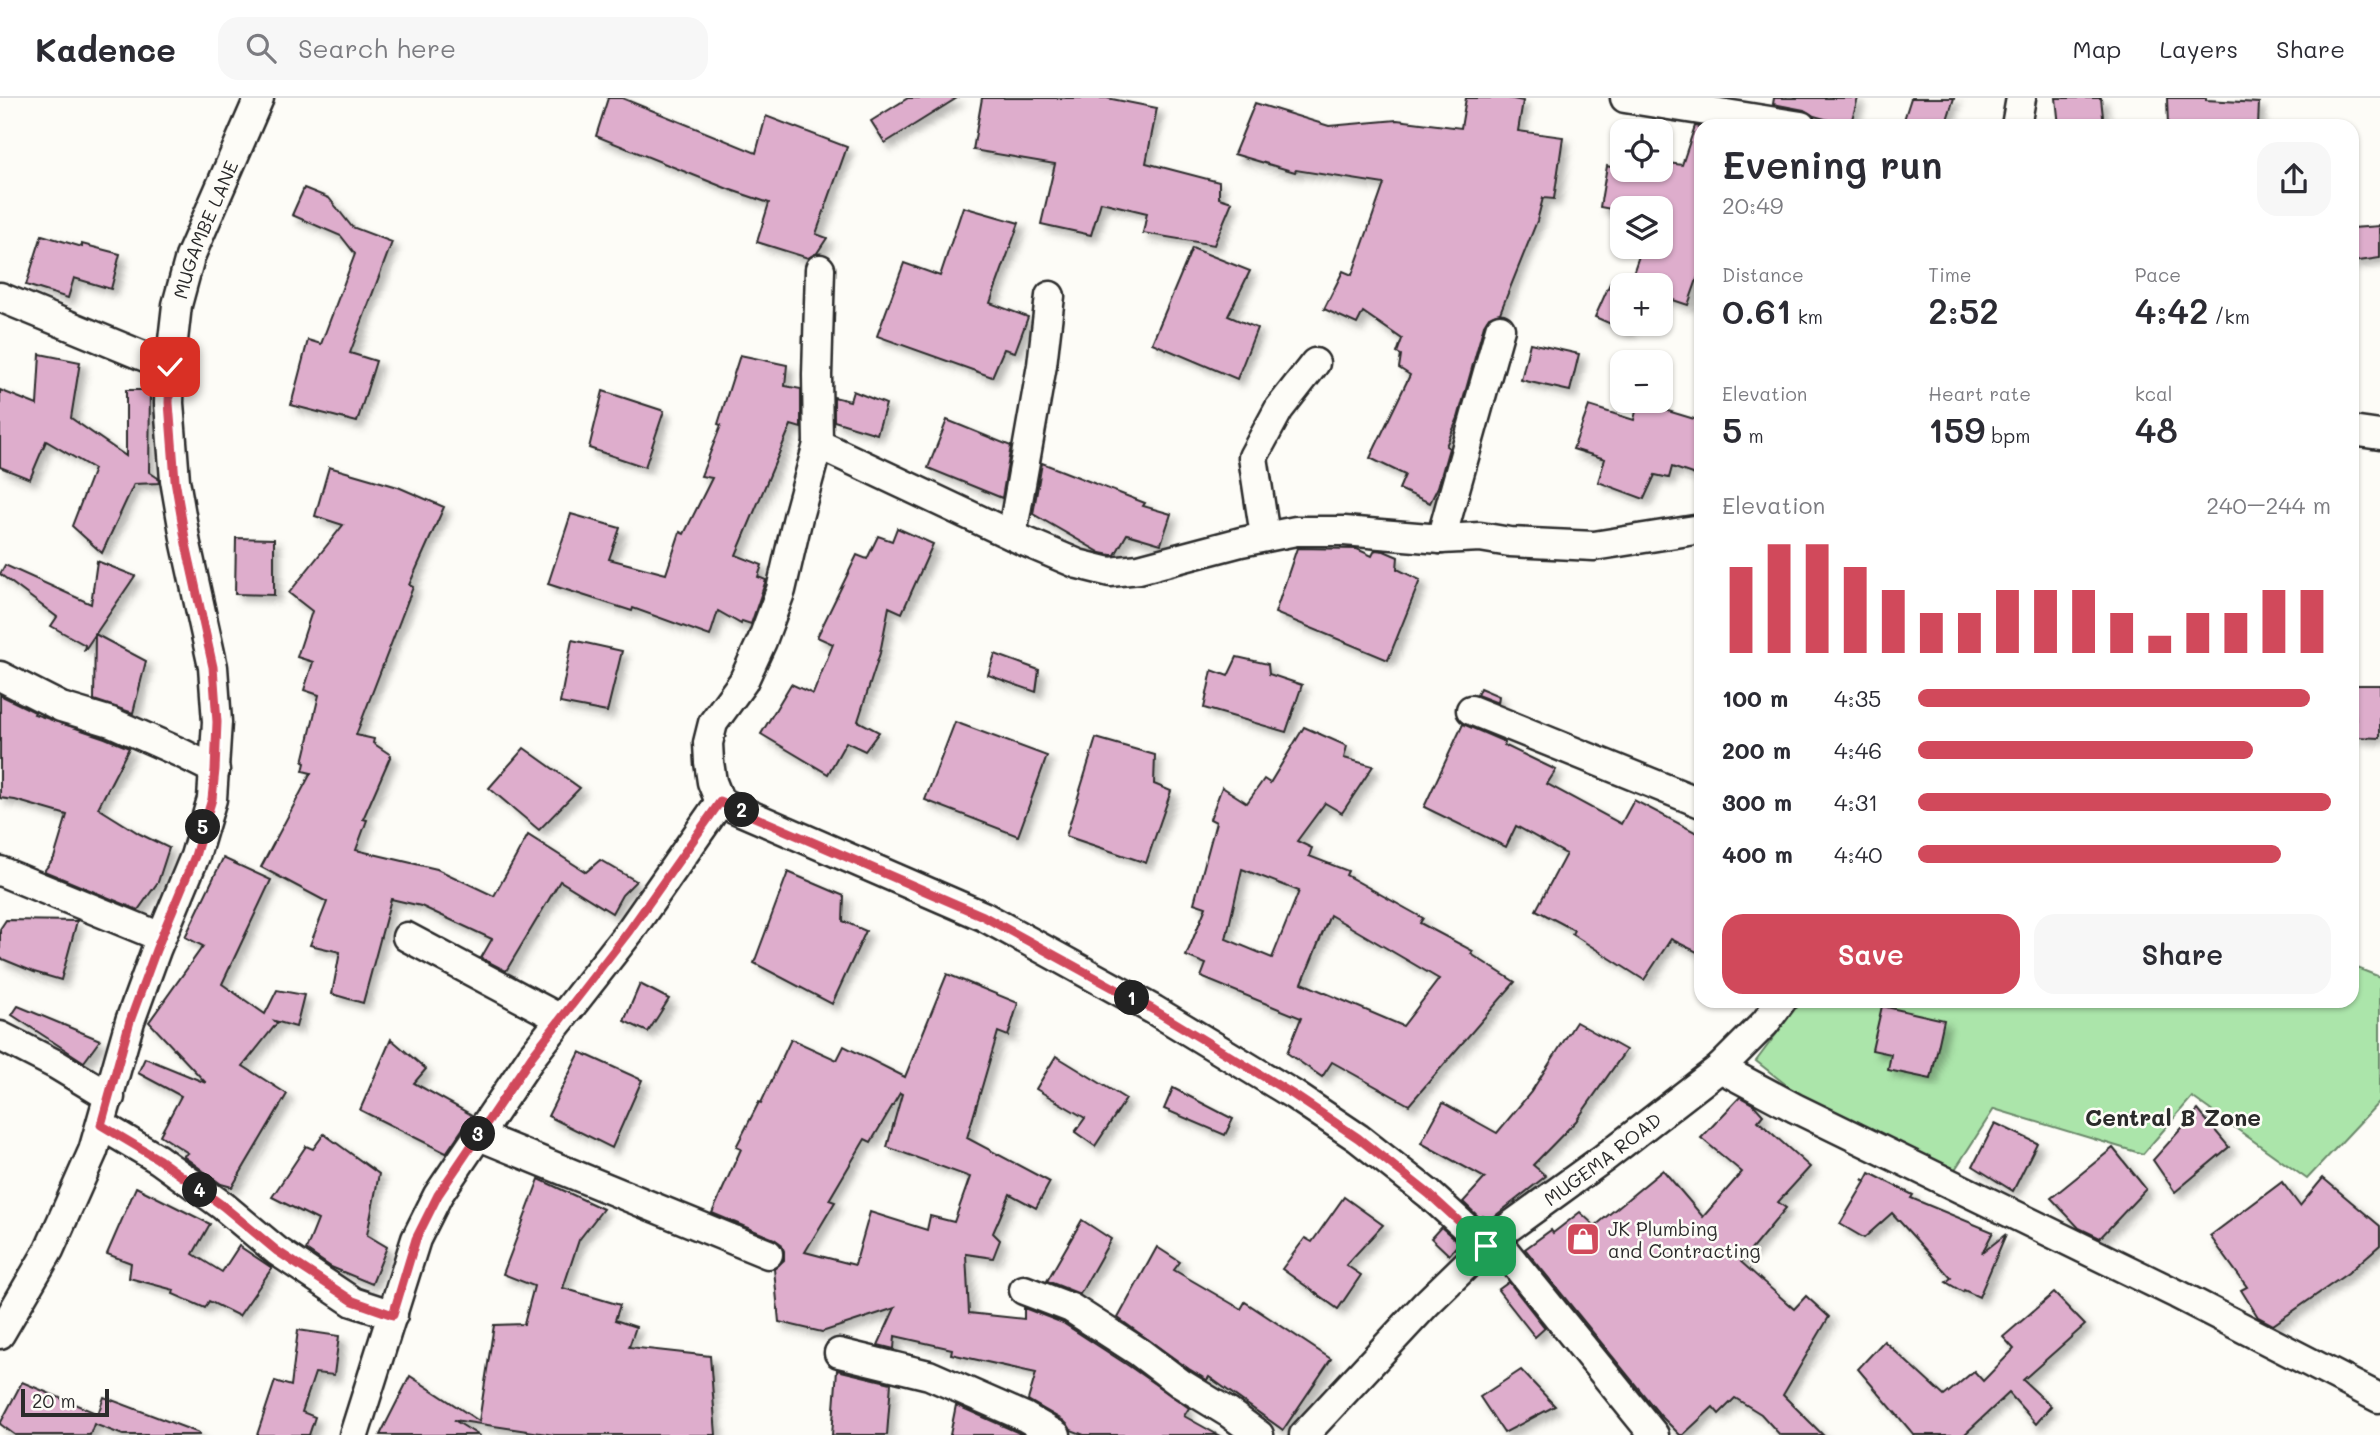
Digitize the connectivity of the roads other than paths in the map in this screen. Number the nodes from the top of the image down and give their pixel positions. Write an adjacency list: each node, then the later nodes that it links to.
1 (259, 98): 11 (street, MUGAMBE LANE)
2 (1626, 98): 4 (street)
3 (2021, 98): 5 (street)
4 (1757, 119)
5 (2017, 119)
6 (820, 270): 14 (street)
7 (1050, 296): 16 (street)
8 (0, 297): 11 (street)
9 (1500, 330): 18 (street)
10 (1315, 363): 17 (street)
11 (170, 367): 21 (street, MUGAMBE LANE)
12 (2359, 432): 13 (street)
13 (2380, 435)
14 (818, 444): 16 (street); 23 (street)
15 (1694, 530): 18 (street)
16 (1012, 535): 17 (street)
17 (1265, 536): 18 (street)
18 (1441, 539)
19 (0, 676): 21 (street)
20 (1471, 710): 22 (street)
21 (215, 770): 25 (street, MUGAMBE LANE)
22 (1694, 800)
23 (720, 802): 28 (street); 34 (street)
24 (0, 872): 25 (street)
25 (161, 937): 31 (street, MUGAMBE LANE)
26 (407, 937): 28 (street)
27 (1777, 1008): 30 (street, MUGEMA ROAD)
28 (561, 1019): 33 (street)
29 (0, 1036): 31 (street)
30 (1720, 1068): 34 (street, MUGEMA ROAD); 40 (street)
31 (110, 1097): 32 (street, MUGAMBE LANE)
32 (101, 1125): 37 (street); 38 (street, MUGAMBE LANE)
33 (477, 1135): 35 (street); 37 (street)
34 (1490, 1242): 44 (street, MUGEMA ROAD); 45 (street)
35 (768, 1254)
36 (1024, 1290): 43 (street)
37 (393, 1315): 41 (street)
38 (0, 1334)
39 (839, 1353): 42 (street)
40 (2379, 1398)
41 (354, 1435)
42 (1056, 1435)
43 (1259, 1435)
44 (1304, 1435)
45 (1654, 1435)

